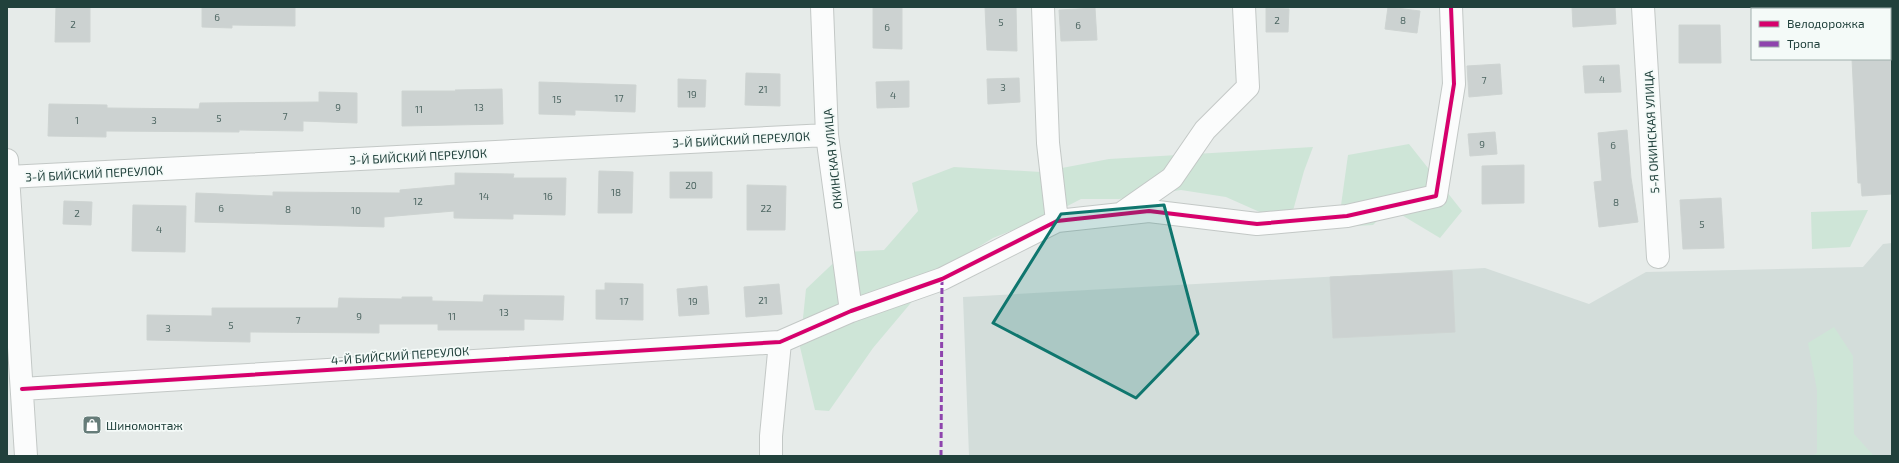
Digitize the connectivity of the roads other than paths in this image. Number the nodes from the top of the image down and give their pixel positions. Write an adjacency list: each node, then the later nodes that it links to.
1 (822, 7): 6 (street, ОКИНСКАЯ УЛИЦА)
2 (1043, 7): 9 (street)
3 (1244, 7): 8 (street)
4 (1451, 7): 8 (street)
5 (1643, 7): 10 (street, 5-Я ОКИНСКАЯ УЛИЦА)
6 (827, 135): 7 (street, 3-Й БИЙСКИЙ ПЕРЕУЛОК); 11 (street, ОКИНСКАЯ УЛИЦА)
7 (8, 169): 13 (street)
8 (1122, 214): 9 (street)
9 (1057, 221): 11 (street)
10 (1658, 257)
11 (851, 311): 12 (street)
12 (780, 342): 13 (street, 4-Й БИЙСКИЙ ПЕРЕУЛОК); 15 (street)
13 (22, 389): 14 (street)
14 (26, 456)
15 (771, 456)

